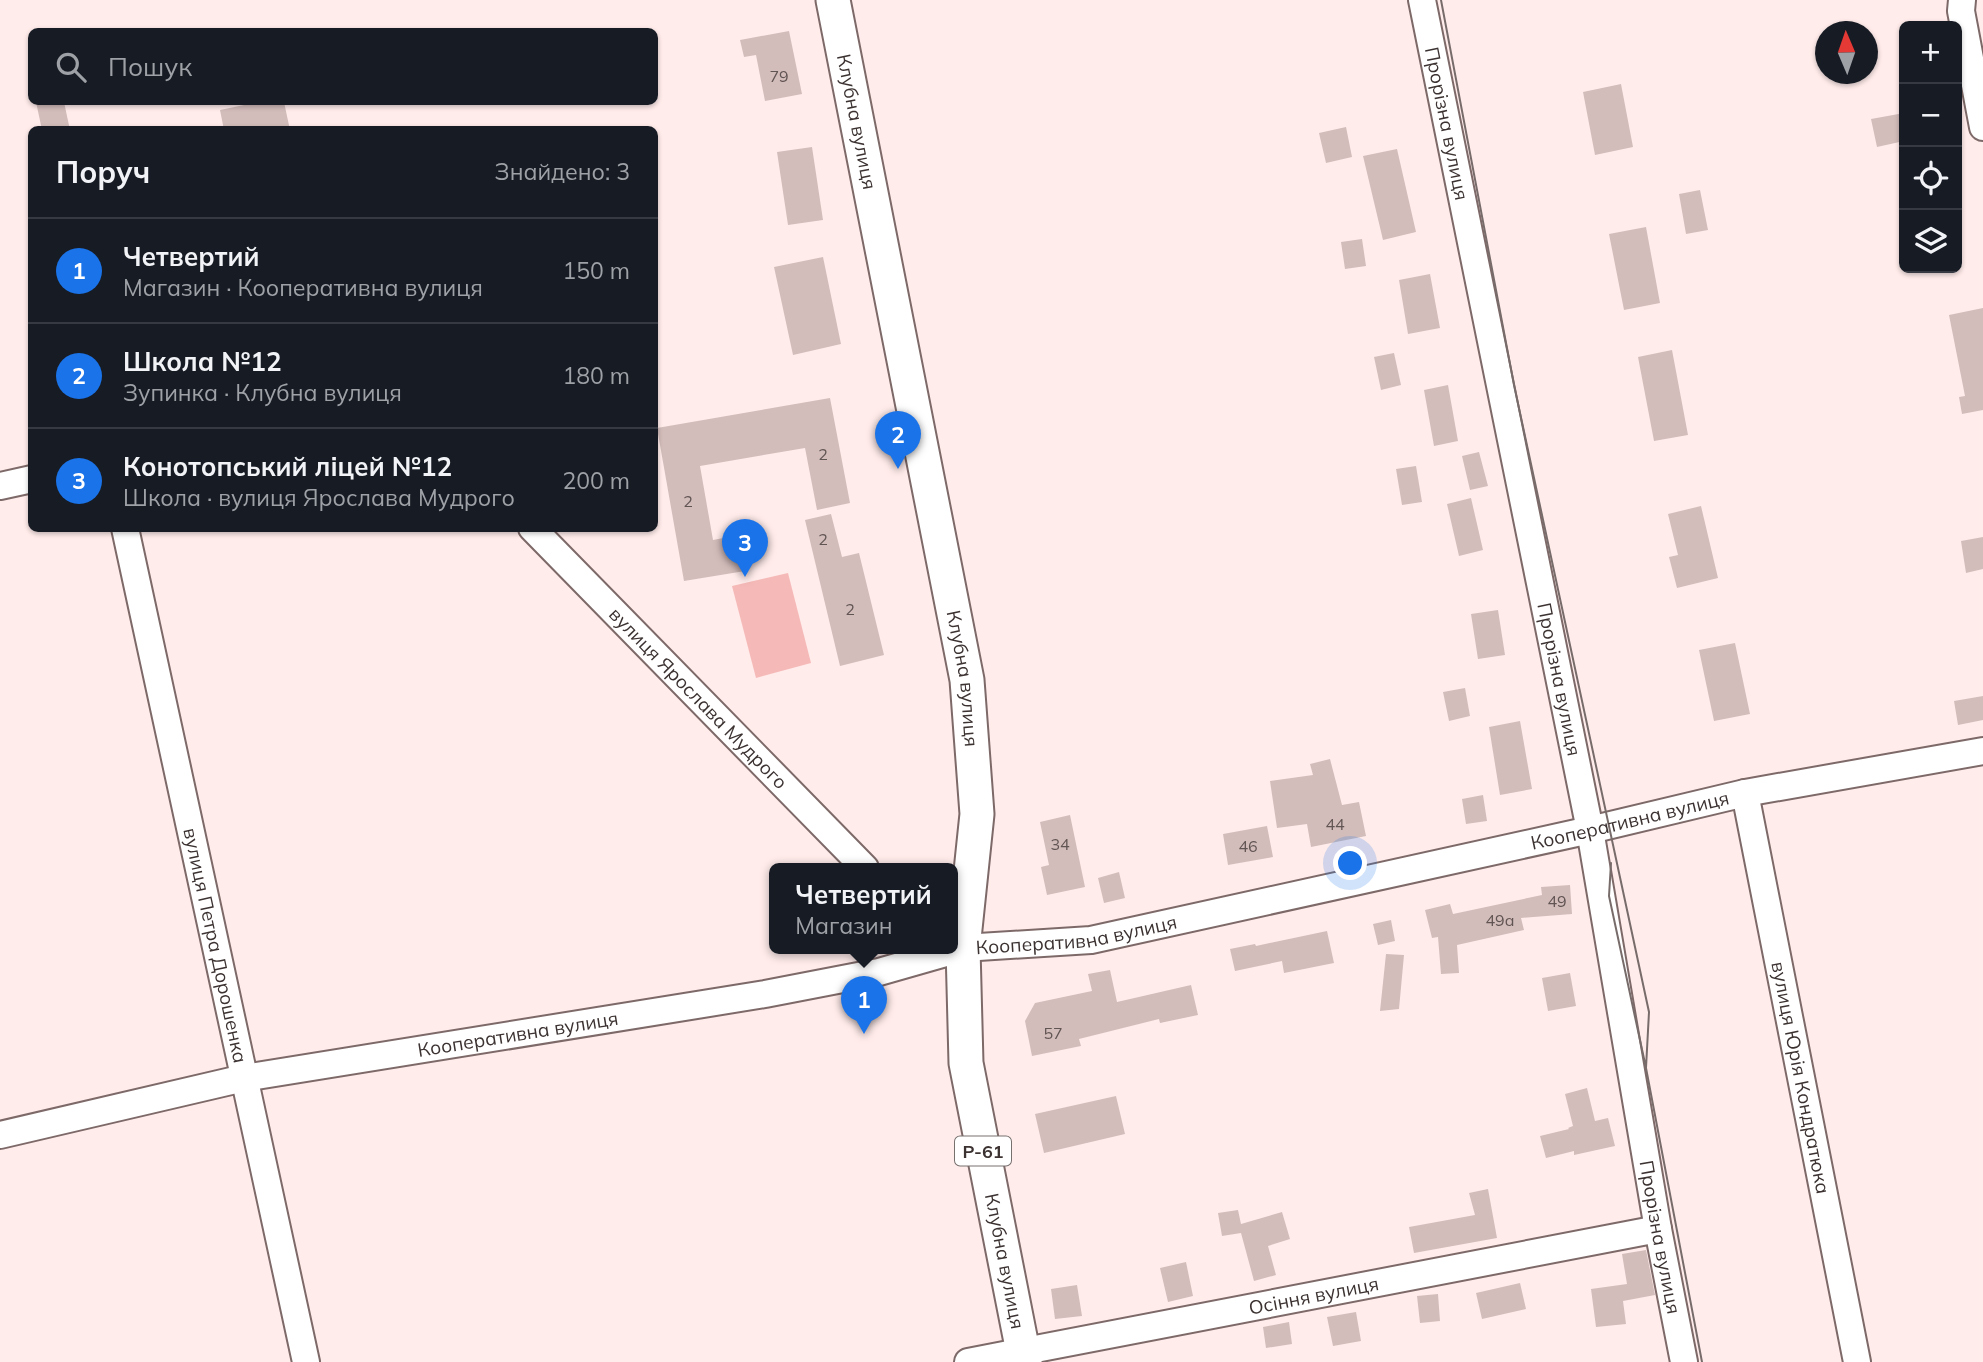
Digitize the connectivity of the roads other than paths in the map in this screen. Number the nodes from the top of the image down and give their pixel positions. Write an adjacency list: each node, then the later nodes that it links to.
1 (833, 0): 13 (main road, Клубна вулиця / Р-61)
2 (1422, 0): 11 (street, Прорізна вулиця)
3 (1962, 0): 4 (street)
4 (1983, 127)
5 (28, 480): 6 (street)
6 (0, 486)
7 (126, 532): 15 (street, вулиця Петра Дорошенка)
8 (536, 532): 12 (street, вулиця Ярослава Мудрого)
9 (1983, 751): 10 (street, Кооперативна вулиця)
10 (1745, 793): 11 (street, Кооперативна вулиця); 22 (street, вулиця Юрія Кондратюка)
11 (1590, 830): 13 (street, Кооперативна вулиця); 17 (street, Прорізна вулиця)
12 (859, 863)
13 (958, 944): 18 (main road, Клубна вулиця / Р-61)
14 (930, 954): 15 (street, Кооперативна вулиця)
15 (244, 1078): 16 (street, Кооперативна вулиця); 19 (street, вулиця Петра Дорошенка)
16 (0, 1135)
17 (1658, 1229): 18 (street, Осіння вулиця); 21 (street, Прорізна вулиця)
18 (1024, 1357): 20 (street, Осіння вулиця)
19 (306, 1362)
20 (968, 1362)
21 (1684, 1362)
22 (1857, 1362)

